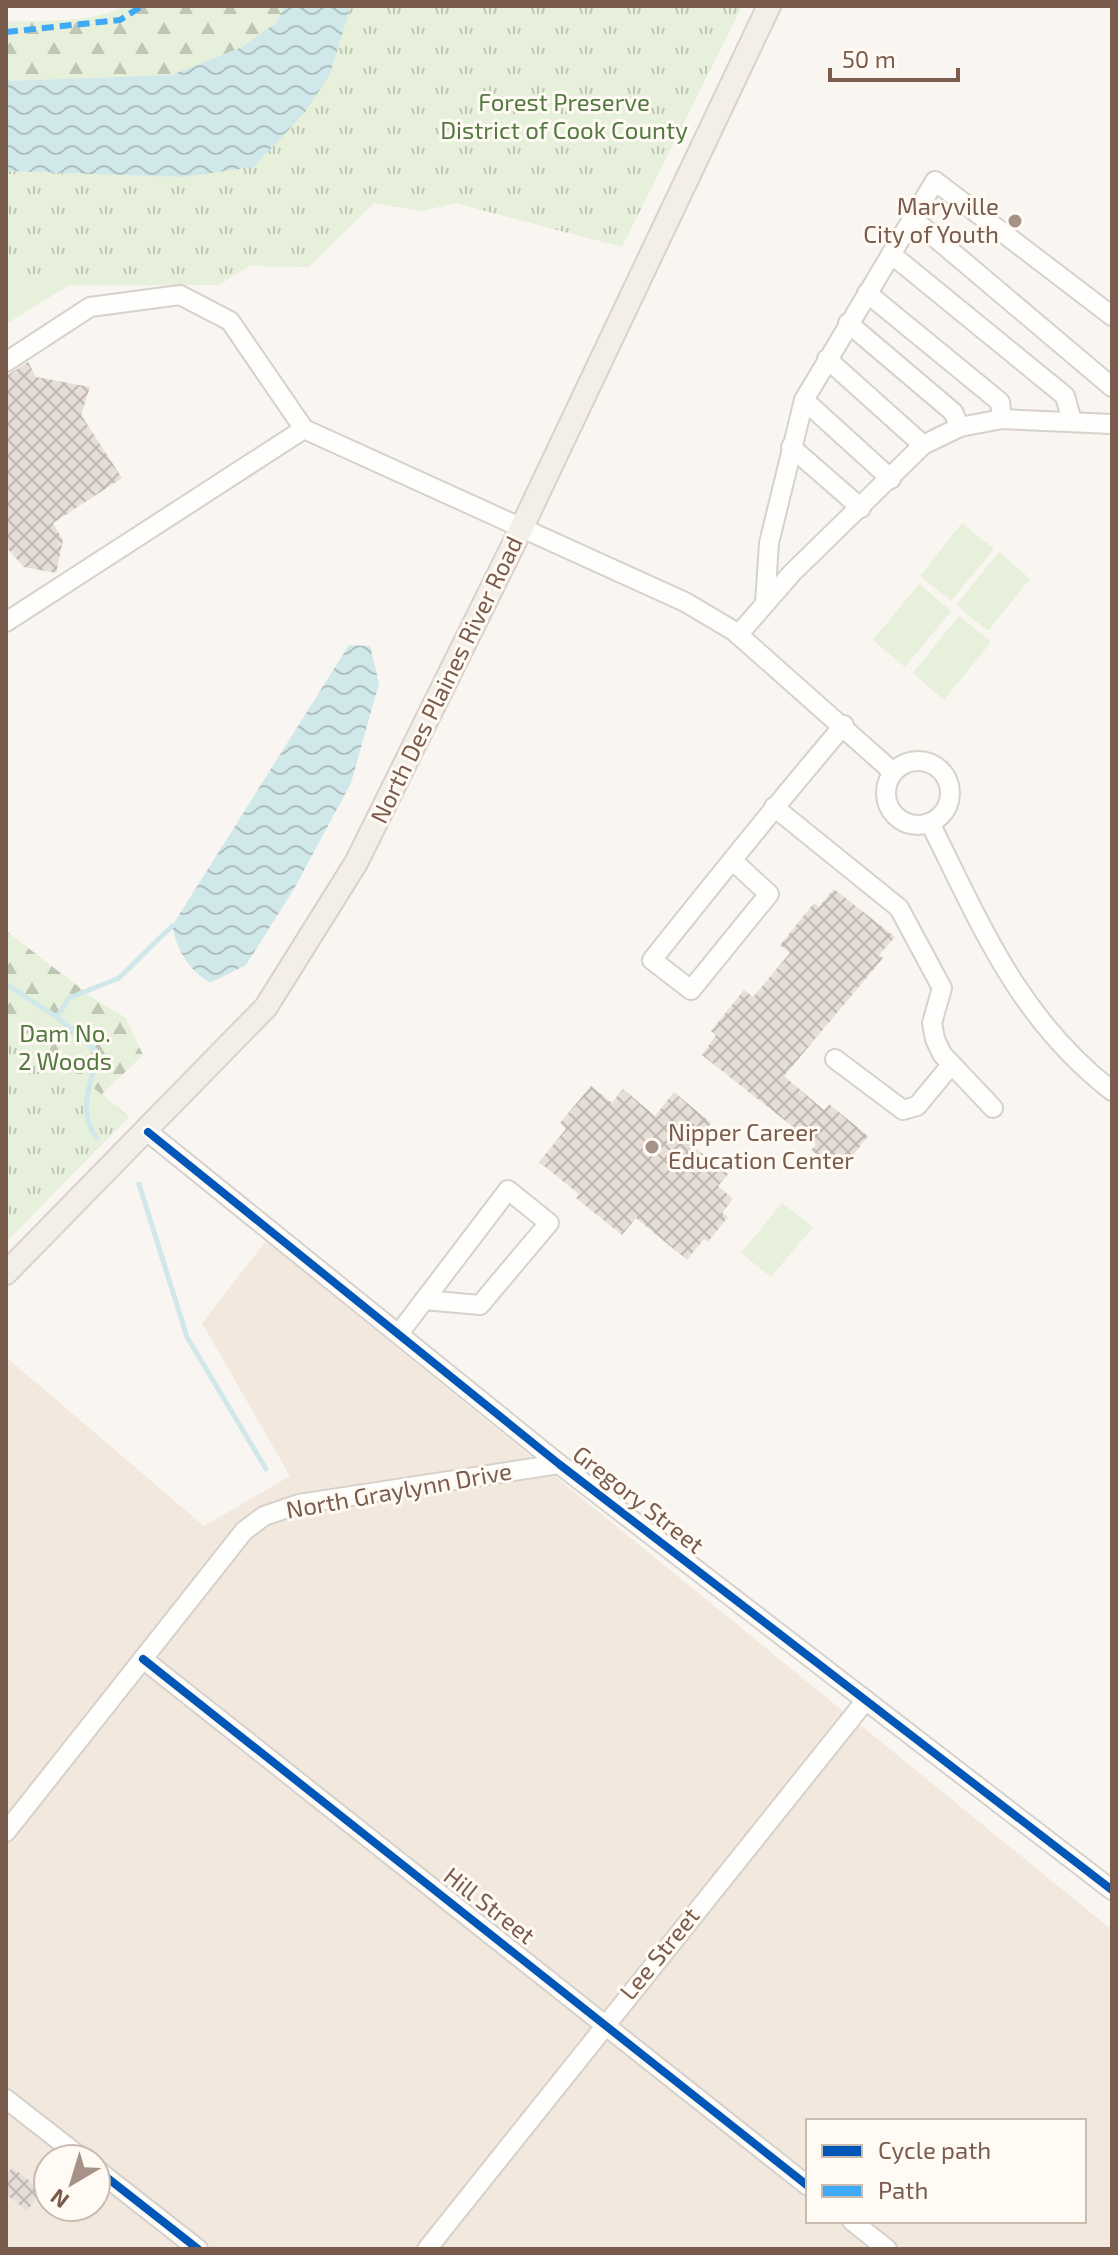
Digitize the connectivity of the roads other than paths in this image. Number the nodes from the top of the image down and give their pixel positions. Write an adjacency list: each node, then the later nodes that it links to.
1 (769, 6): 20 (main road, North Des Plaines River Road)
2 (913, 219): 3 (street); 5 (street); 9 (street)
3 (891, 254): 4 (street); 12 (street)
4 (867, 293): 6 (street); 11 (street)
5 (1112, 316)
6 (848, 323): 7 (street); 14 (street)
7 (827, 359): 10 (street); 16 (street)
8 (6, 362): 15 (street)
9 (1112, 387)
10 (804, 400): 17 (street); 18 (street)
11 (1002, 419): 12 (street); 14 (street)
12 (1072, 421): 13 (street)
13 (1112, 424)
14 (960, 427): 16 (street)
15 (304, 429): 20 (street); 22 (street)
16 (923, 445): 18 (street)
17 (791, 447): 19 (street); 21 (street)
18 (891, 479): 19 (street)
19 (861, 508): 21 (street)
20 (522, 527): 23 (street); 33 (main road, North Des Plaines River Road)
21 (765, 603): 23 (street)
22 (6, 622)
23 (738, 635): 24 (street)
24 (844, 725): 25 (street); 26 (street)
25 (893, 772): 27 (street); 27 (street)
26 (774, 807): 28 (street); 30 (street)
27 (930, 823): 31 (street)
28 (732, 860): 28 (street)
29 (835, 1059): 30 (street)
30 (951, 1065): 32 (street)
31 (1112, 1091)
32 (993, 1108)
33 (148, 1132): 34 (main road, North Des Plaines River Road); 36 (street, Gregory Street)
34 (6, 1273)
35 (424, 1300): 35 (street); 36 (street)
36 (400, 1332): 37 (street, Gregory Street)
37 (559, 1464): 38 (street, North Graylynn Drive); 39 (street, Gregory Street)
38 (143, 1659): 40 (street, North Graylynn Drive); 42 (street, Hill Street)
39 (866, 1700): 41 (street, Gregory Street); 42 (street, Lee Street)
40 (6, 1832)
41 (1112, 1890)
42 (605, 2023): 46 (street, Hill Street); 49 (street, Lee Street)
43 (6, 2099): 44 (street)
44 (62, 2143)
45 (112, 2182): 48 (street)
46 (806, 2184)
47 (854, 2223): 50 (street)
48 (198, 2249)
49 (427, 2249)
50 (887, 2249)

